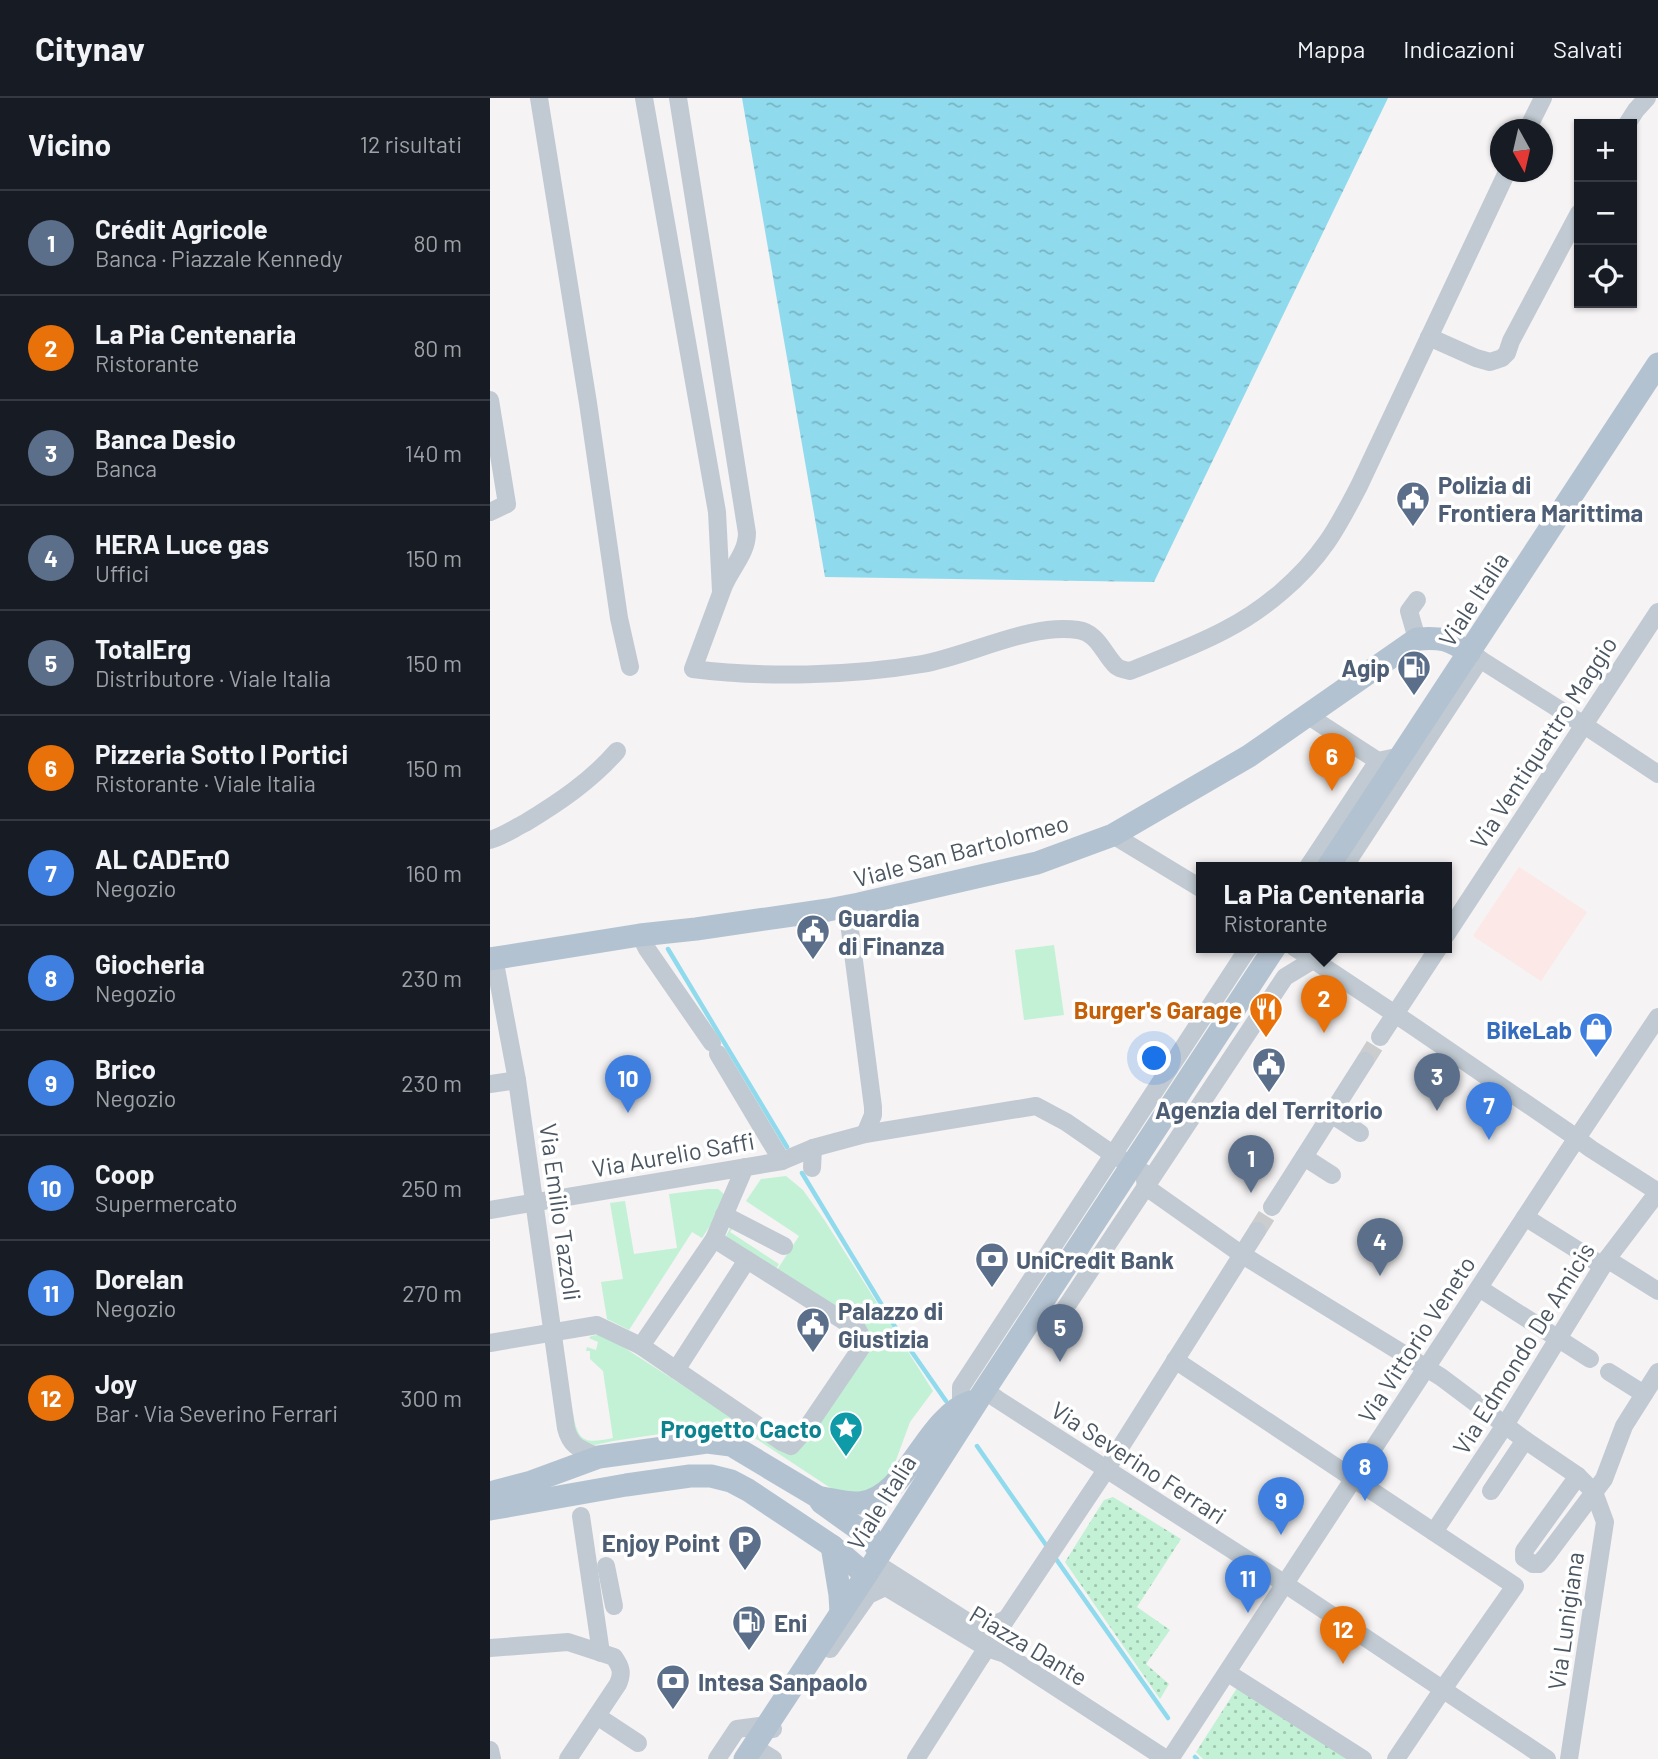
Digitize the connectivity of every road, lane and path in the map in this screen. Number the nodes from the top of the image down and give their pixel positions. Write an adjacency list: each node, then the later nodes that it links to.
1 (539, 98): 20 (street)
2 (644, 98): 15 (street)
3 (678, 98): 15 (street)
4 (1543, 98): 6 (street)
5 (1647, 98): 7 (street)
6 (1532, 119)
7 (1630, 119)
8 (1502, 182): 10 (street)
9 (1574, 222): 10 (street)
10 (1429, 337): 15 (street)
11 (1658, 364): 12 (main road, Viale Italia)
12 (1652, 388): 19 (main road, Viale Italia)
13 (490, 400): 14 (street)
14 (490, 512)
15 (721, 594)
16 (1417, 600): 18 (street)
17 (1658, 612): 22 (street, Via Ventiquattro Maggio)
18 (1417, 639): 19 (main road); 21 (main road, Viale San Bartolomeo)
19 (1474, 656): 22 (street); 24 (main road, Viale Italia); 30 (street, Viale Italia)
20 (630, 667)
21 (1307, 715): 24 (street); 26 (main road, Viale San Bartolomeo)
22 (1584, 724): 25 (street); 33 (street, Via Ventiquattro Maggio)
23 (617, 751): 27 (street)
24 (1390, 759): 28 (street, Viale Italia); 29 (main road, Viale Italia)
25 (1658, 774)
26 (1113, 835): 31 (street); 32 (main road, Viale San Bartolomeo)
27 (490, 840)
28 (1312, 862)
29 (1331, 862)
30 (1347, 862)
31 (1196, 885)
32 (847, 907): 34 (main road, Viale San Bartolomeo); 49 (street)
33 (1452, 927)
34 (640, 935): 39 (main road, Viale San Bartolomeo); 54 (street)
35 (1245, 953): 53 (street, Viale Italia)
36 (1271, 953): 53 (main road, Viale Italia)
37 (1303, 953): 40 (street)
38 (1435, 953): 41 (street)
39 (492, 959): 45 (street, Via Emilio Tazzoli)
40 (1313, 960): 41 (street); 58 (street)
41 (1395, 1014): 43 (street); 50 (street)
42 (1658, 1017): 50 (street, Via Vittorio Veneto)
43 (1380, 1037)
44 (1361, 1067): 47 (street)
45 (517, 1080): 46 (street); 60 (street, Via Emilio Tazzoli)
46 (490, 1084)
47 (1331, 1114): 48 (street); 52 (street)
48 (1360, 1133)
49 (864, 1134): 51 (street); 53 (street)
50 (1577, 1139): 59 (street); 64 (street, Via Vittorio Veneto)
51 (813, 1148): 54 (street); 56 (street)
52 (1304, 1157): 57 (street); 61 (street)
53 (1123, 1160): 58 (street); 73 (main road, Viale Italia); 85 (street, Viale Italia)
54 (782, 1161): 55 (street, Via Aurelio Saffi)
55 (745, 1167): 60 (street, Via Aurelio Saffi); 63 (street)
56 (812, 1168)
57 (1332, 1175)
58 (1146, 1187): 68 (street); 73 (street)
59 (1658, 1192): 70 (street, Via Edmondo De Amicis)
60 (535, 1203): 62 (street, Via Aurelio Saffi); 74 (street, Via Emilio Tazzoli)
61 (1272, 1207)
62 (490, 1210)
63 (724, 1215): 66 (street); 67 (street)
64 (1525, 1217): 70 (street); 71 (street, Via Vittorio Veneto)
65 (1256, 1231): 68 (street)
66 (714, 1239): 69 (street); 77 (street)
67 (784, 1246)
68 (1241, 1254): 79 (street); 80 (street)
69 (747, 1260): 81 (street); 81 (street)
70 (1605, 1263): 72 (street); 75 (street, Via Edmondo De Amicis)
71 (1479, 1288): 75 (street); 80 (street, Via Vittorio Veneto)
72 (1658, 1291)
73 (1039, 1307): 85 (main road, Viale Italia)
74 (553, 1332): 76 (street); 77 (street); 88 (street, Via Emilio Tazzoli)
75 (1559, 1338): 78 (street); 86 (street, Via Edmondo De Amicis)
76 (490, 1343)
77 (641, 1346): 81 (street)
78 (1590, 1359)
79 (1175, 1360): 89 (street); 91 (street)
80 (1426, 1369): 86 (street); 91 (street, Via Vittorio Veneto)
81 (676, 1370)
82 (1609, 1372): 84 (street)
83 (1658, 1372): 84 (street)
84 (1644, 1394): 93 (street)
85 (975, 1398): 89 (street, Via Severino Ferrari); 95 (main road); 101 (main road, Viale Italia)
86 (1505, 1425): 87 (street); 98 (street, Via Edmondo De Amicis)
87 (1525, 1440): 90 (street); 92 (street)
88 (599, 1457): 94 (main road); 95 (main road)
89 (1106, 1470): 102 (street, Via Severino Ferrari); 105 (street)
90 (1578, 1476): 93 (street); 93 (street)
91 (1354, 1480): 98 (street); 102 (street, Via Vittorio Veneto)
92 (1491, 1491)
93 (1594, 1492): 124 (street, Via Lunigiana)
94 (490, 1493)
95 (818, 1497): 101 (main road)
96 (490, 1509): 99 (main road)
97 (581, 1516): 108 (street)
98 (1434, 1532): 110 (street)
99 (832, 1546): 101 (main road); 104 (main road)
100 (606, 1566): 103 (street)
101 (876, 1569): 104 (main road, Viale Italia); 105 (street, Piazza Dante); 107 (street, Piazza Dante); 112 (street, Viale Italia)
102 (1285, 1584): 109 (street, Via Vittorio Veneto); 110 (street, Via Severino Ferrari)
103 (614, 1606)
104 (841, 1613): 112 (main road, Viale Italia)
105 (1007, 1619): 107 (street)
106 (490, 1648): 108 (street)
107 (987, 1648): 119 (street); 120 (street, Piazza Dante)
108 (608, 1655): 111 (street)
109 (1228, 1673): 120 (street, Via Vittorio Veneto); 121 (street)
110 (1443, 1689): 122 (street); 123 (street, Via Severino Ferrari)
111 (597, 1716): 113 (street); 117 (street)
112 (771, 1727): 115 (main road, Viale Italia); 118 (street)
113 (638, 1743)
114 (490, 1750): 116 (street)
115 (758, 1757)
116 (492, 1759)
117 (568, 1759)
118 (717, 1759)
119 (916, 1759)
120 (1168, 1759)
121 (1363, 1759)
122 (1396, 1759)
123 (1547, 1759)
124 (1569, 1759)

